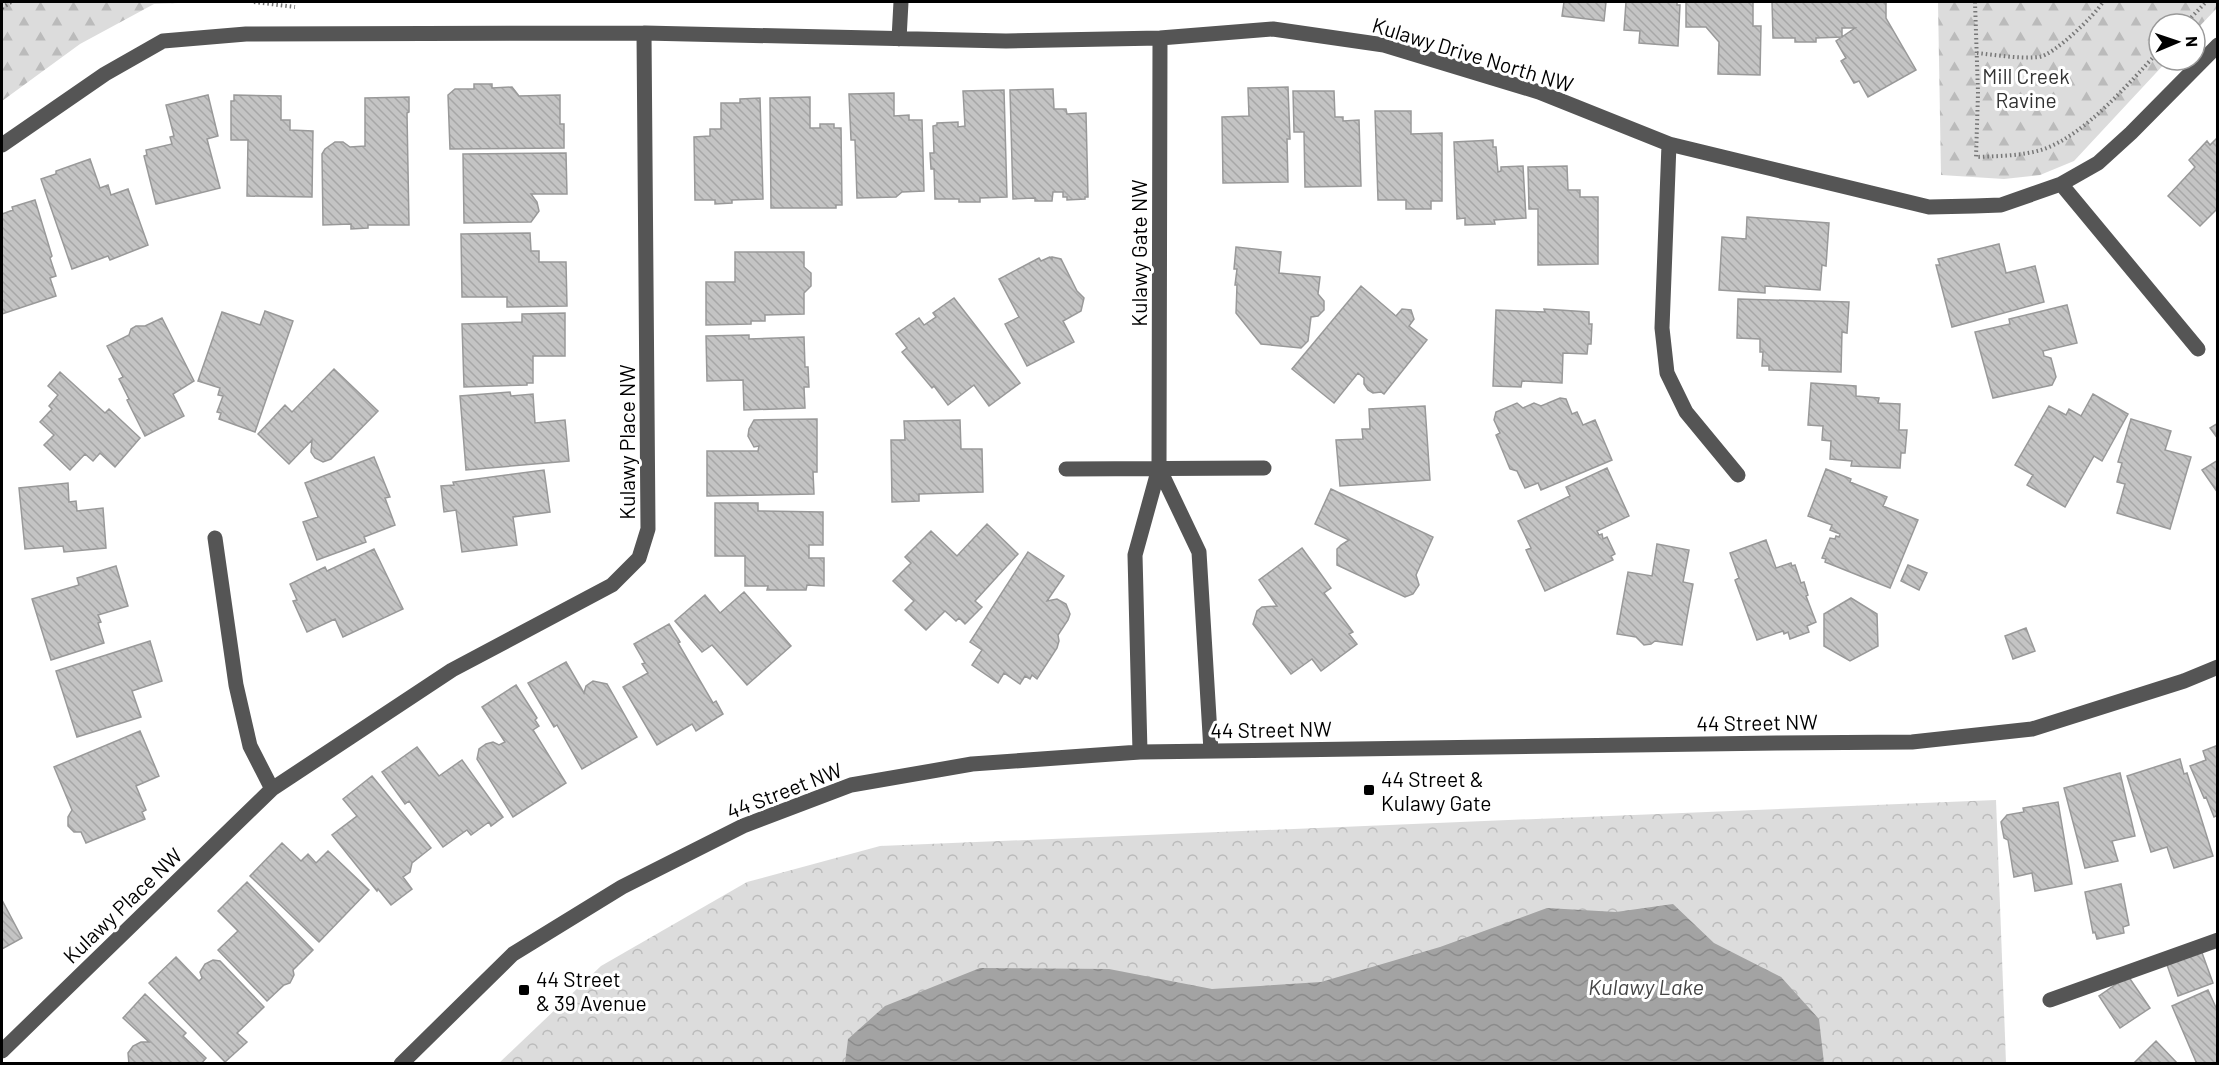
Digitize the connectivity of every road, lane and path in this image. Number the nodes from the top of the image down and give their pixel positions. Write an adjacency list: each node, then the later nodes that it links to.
1 (11, 2): 7 (path)
2 (254, 2): 6 (path)
3 (901, 2): 10 (street)
4 (1975, 2): 12 (path)
5 (2103, 2): 12 (path)
6 (295, 7)
7 (2, 8)
8 (644, 33): 10 (street, Kulawy Drive North NW); 15 (street, Kulawy Drive North NW); 26 (street, Kulawy Place NW)
9 (1160, 38): 10 (street, Kulawy Drive North NW); 14 (street, Kulawy Drive North NW); 18 (street, Kulawy Gate NW)
10 (899, 39)
11 (2217, 45): 16 (street, Kulawy Drive North NW)
12 (1977, 53): 13 (path)
13 (2147, 64)
14 (1669, 144): 16 (street, Kulawy Drive North NW); 21 (street)
15 (2, 145)
16 (2061, 184): 17 (street)
17 (2198, 349)
18 (1159, 468): 19 (street); 20 (street); 24 (street, Kulawy Gate NW); 25 (street, Kulawy Gate NW)
19 (1264, 468)
20 (1066, 469)
21 (1738, 475)
22 (215, 538): 26 (street)
23 (2217, 667): 24 (street, 44 Street NW)
24 (1211, 751): 25 (street, 44 Street NW)
25 (1140, 752): 30 (street, 44 Street NW)
26 (272, 789): 29 (street, Kulawy Place NW)
27 (2217, 940): 28 (street)
28 (2050, 1000)
29 (2, 1051)
30 (408, 1061)

